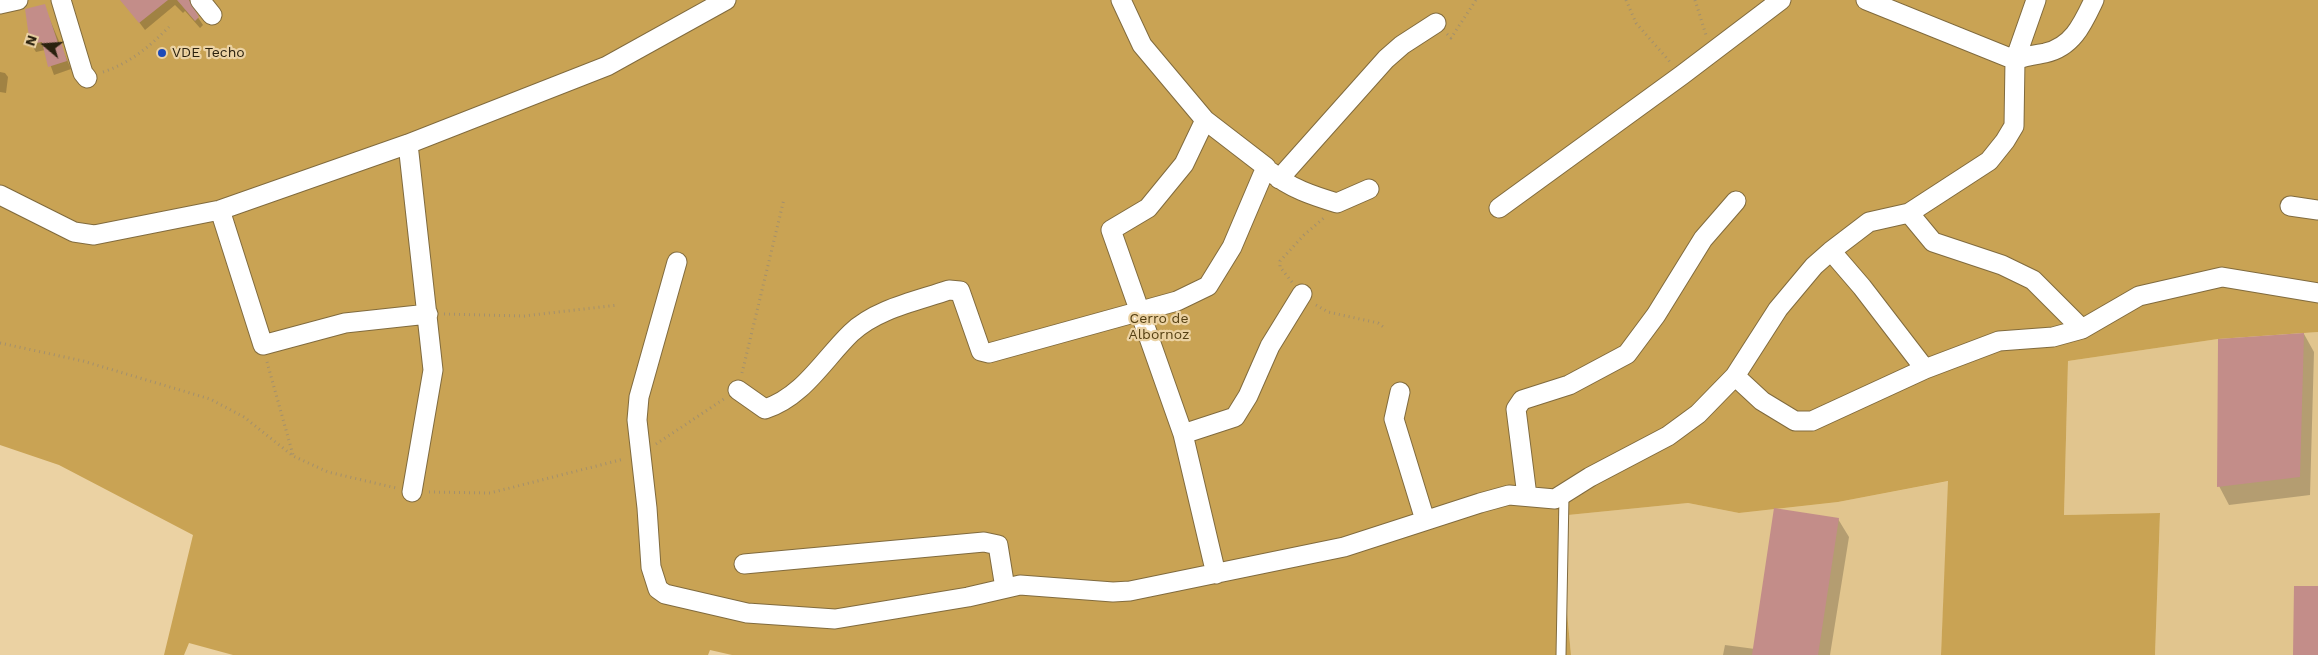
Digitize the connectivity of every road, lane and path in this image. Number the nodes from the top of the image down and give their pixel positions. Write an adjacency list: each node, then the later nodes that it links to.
1 (18, 0): 13 (street)
2 (61, 0): 20 (street)
3 (200, 0): 14 (street)
4 (726, 0): 22 (street)
5 (1121, 0): 21 (street)
6 (1476, 0): 15 (path)
7 (1626, 0): 19 (path)
8 (1695, 0): 17 (path)
9 (1781, 0): 17 (street)
10 (1866, 0): 18 (street)
11 (2036, 0): 18 (street)
12 (2094, 0): 18 (street)
13 (0, 4)
14 (212, 15)
15 (1436, 23): 23 (street)
16 (170, 27): 20 (path)
17 (1713, 52): 19 (street)
18 (2015, 60): 33 (street)
19 (1682, 75): 30 (street)
20 (88, 78)
21 (1205, 120): 23 (street); 39 (street)
22 (408, 144): 31 (street); 40 (street)
23 (1272, 173): 28 (street); 39 (street)
24 (1369, 188): 28 (street)
25 (0, 195): 31 (street)
26 (784, 199): 47 (path)
27 (1736, 201): 54 (street)
28 (1337, 203): 37 (path)
29 (2290, 206): 32 (street)
30 (1499, 208)
31 (220, 210): 44 (street)
32 (2318, 210)
33 (1910, 213): 34 (street); 42 (street)
34 (1831, 251): 45 (street); 46 (street)
35 (677, 262): 50 (street)
36 (2318, 293): 42 (street)
37 (1302, 294): 41 (path); 49 (street)
38 (618, 305): 40 (path)
39 (1140, 311): 47 (street); 49 (street)
40 (428, 314): 44 (street); 52 (street)
41 (1385, 328)
42 (2082, 329): 45 (street)
43 (0, 343): 51 (path)
44 (263, 345): 51 (path)
45 (1925, 369): 46 (street)
46 (1735, 376): 53 (street)
47 (738, 390): 50 (path)
48 (1400, 392): 55 (street)
49 (1182, 434): 57 (street)
50 (640, 455): 52 (path); 58 (street)
51 (293, 456): 52 (path)
52 (412, 492)
53 (1564, 495): 54 (street); 59 (lane)
54 (1527, 496): 55 (street)
55 (1425, 520): 57 (street)
56 (744, 564): 58 (street)
57 (1216, 574): 58 (street)
58 (1005, 588)
59 (1561, 655)

